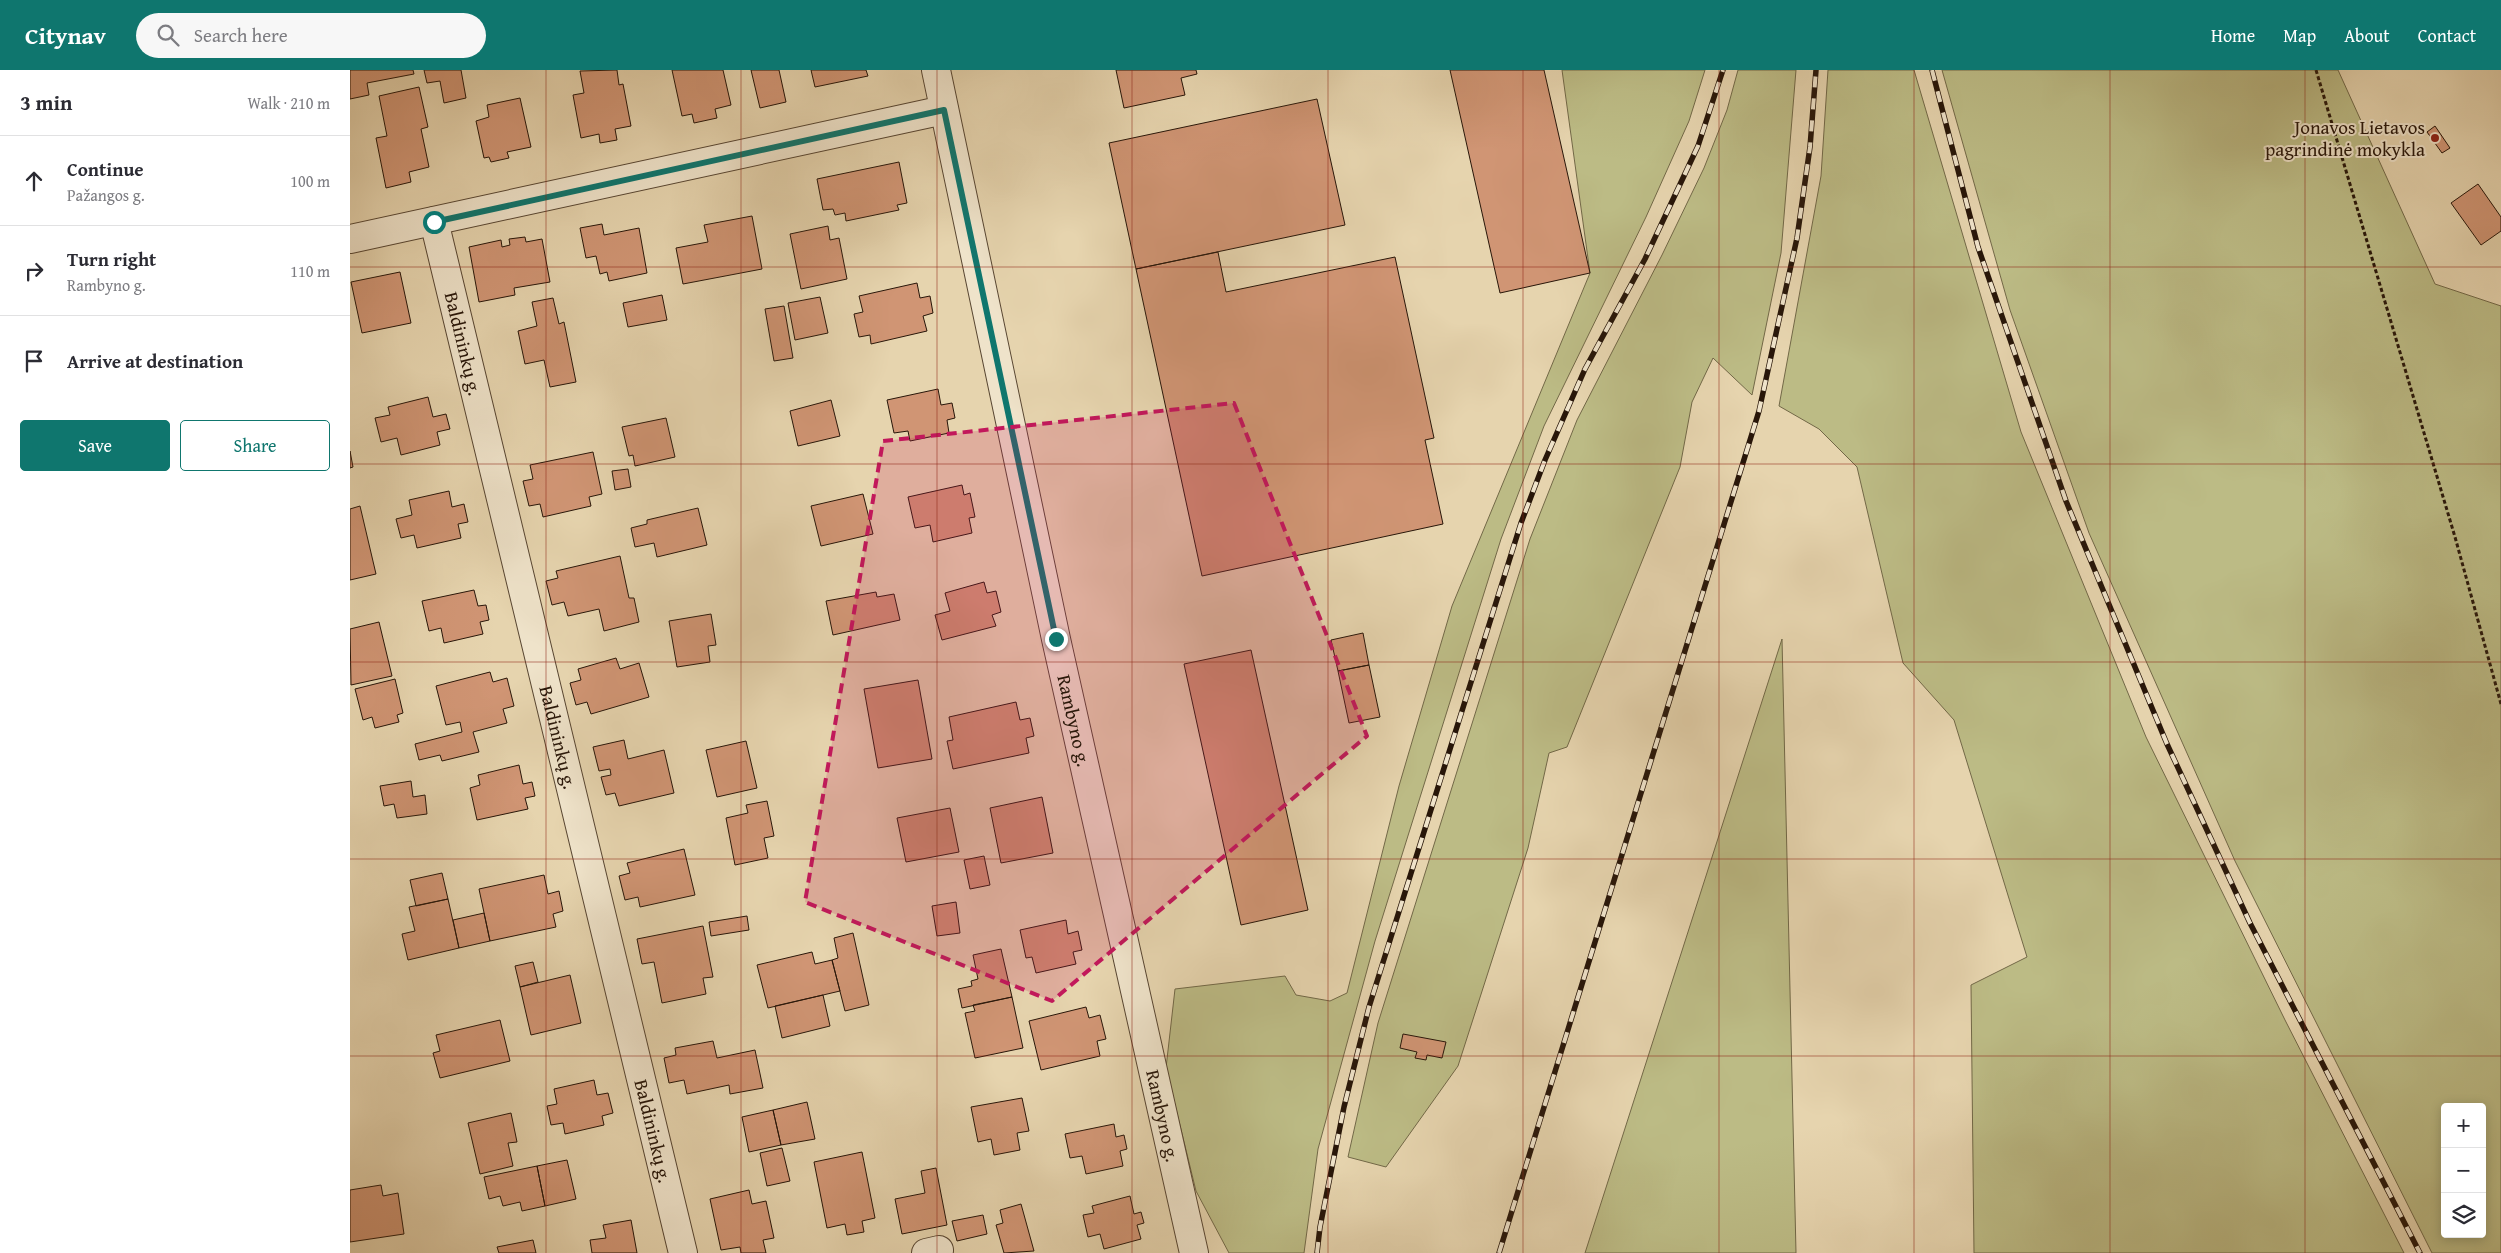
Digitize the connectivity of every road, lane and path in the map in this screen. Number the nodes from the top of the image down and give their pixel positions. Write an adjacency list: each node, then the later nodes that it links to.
1 (936, 70): 3 (street, Rambyno g.)
2 (2316, 70): 6 (path)
3 (944, 110): 4 (street); 9 (street, Rambyno g.)
4 (434, 222): 5 (street); 8 (street, Baldininkų g.)
5 (350, 239)
6 (2499, 691): 7 (path)
7 (2501, 704)
8 (683, 1253)
9 (1194, 1253)

